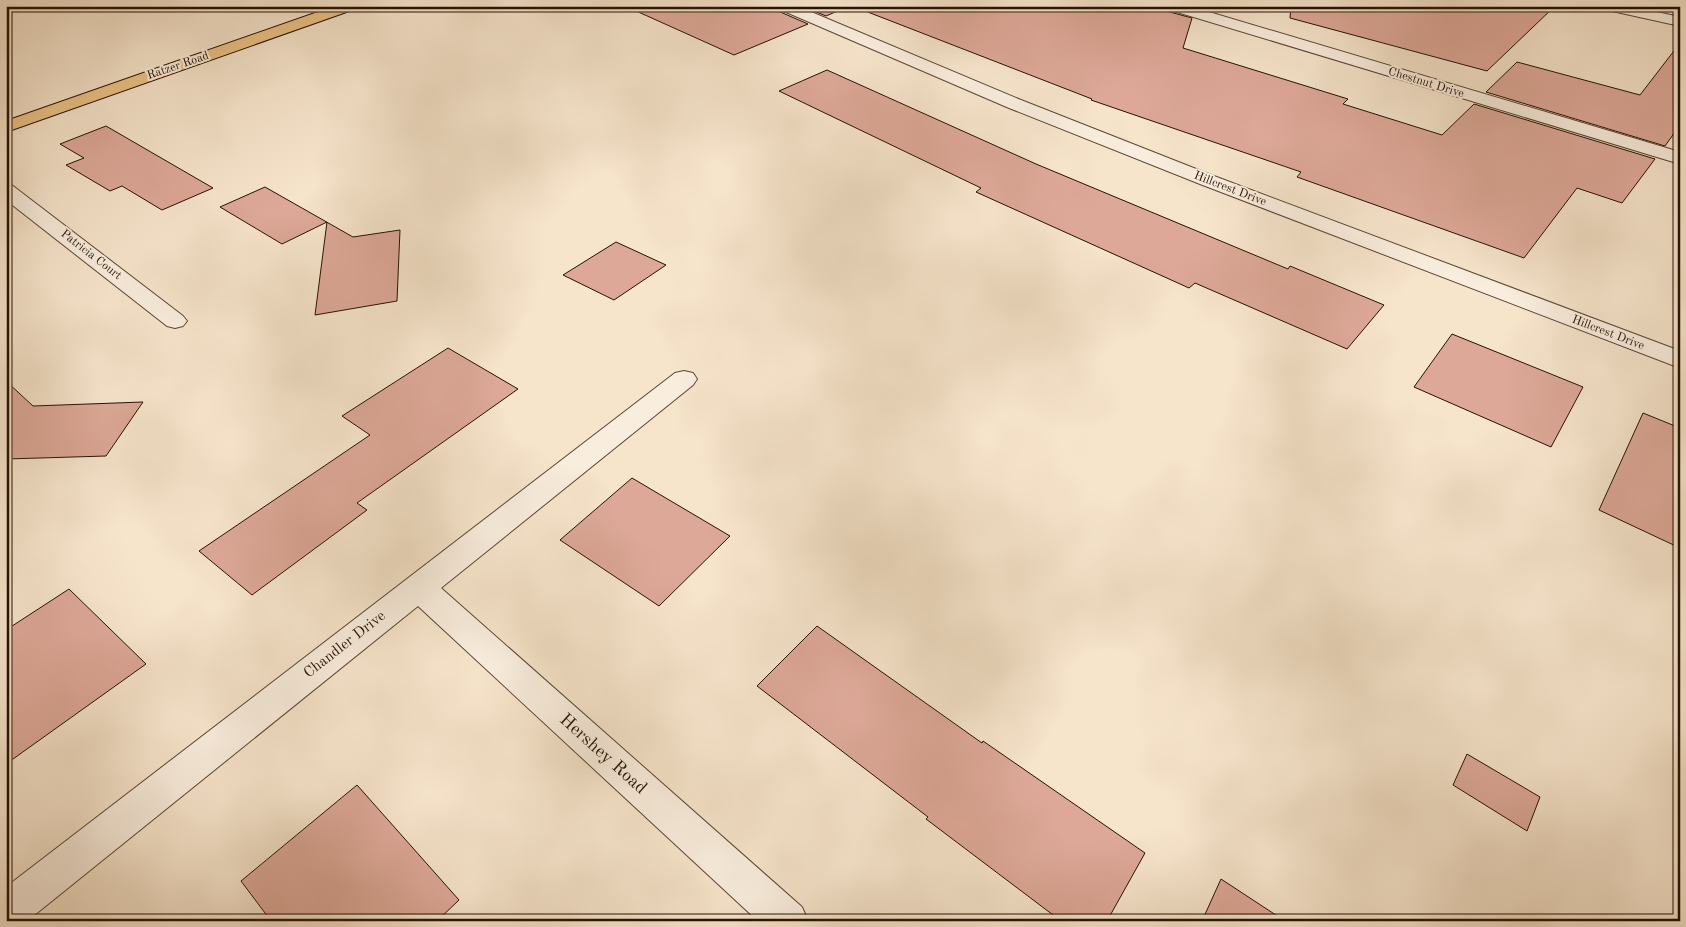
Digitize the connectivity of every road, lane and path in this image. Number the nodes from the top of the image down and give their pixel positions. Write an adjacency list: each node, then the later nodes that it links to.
1 (350, 6): 6 (main road, Ratzer Road)
2 (784, 6): 10 (street, Hillcrest Drive)
3 (1172, 6): 7 (street, Chestnut Drive)
4 (1608, 6): 5 (street)
5 (1680, 22)
6 (6, 127)
7 (1680, 158)
8 (6, 190): 9 (street, Patricia Court)
9 (175, 321)
10 (1680, 360)
11 (684, 379): 12 (street, Chandler Drive)
12 (419, 587): 13 (street, Chandler Drive); 14 (street, Hershey Road)
13 (6, 912)
14 (788, 921)

